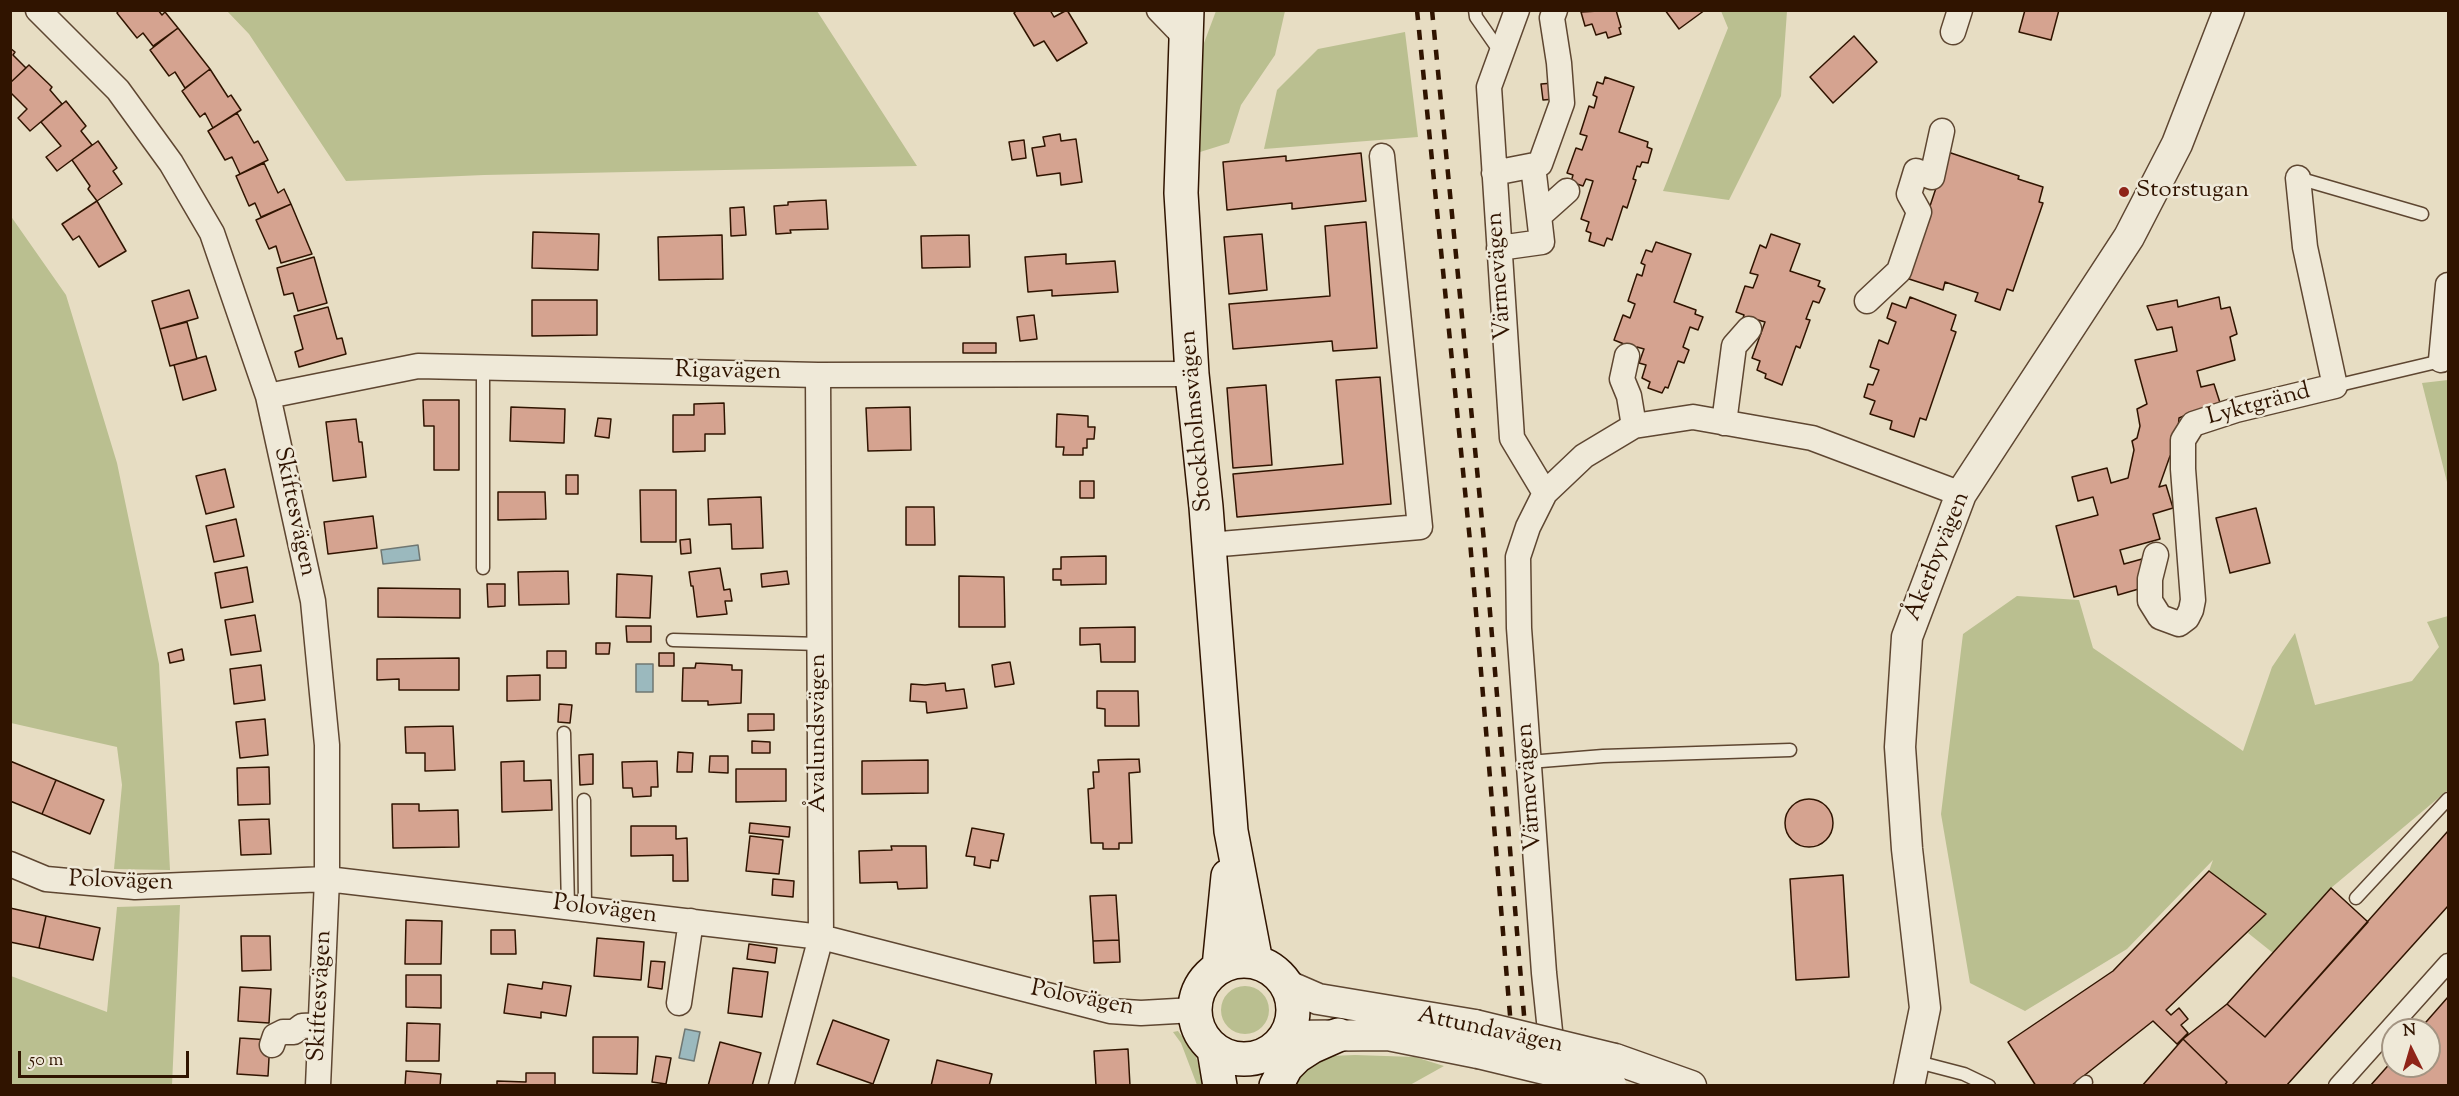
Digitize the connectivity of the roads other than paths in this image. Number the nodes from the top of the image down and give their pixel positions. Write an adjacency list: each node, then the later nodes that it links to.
1 (38, 10): 28 (street, Skiftesvägen)
2 (1159, 10): 8 (street)
3 (1475, 10): 9 (lane)
4 (1517, 10): 9 (street, Värmevägen)
5 (1528, 10): 7 (street)
6 (2229, 10): 32 (street, Åkerbyvägen)
7 (1555, 20): 12 (street)
8 (1187, 24): 25 (main road, Stockholmsvägen)
9 (1501, 53): 13 (street, Värmevägen)
10 (1942, 131): 20 (street)
11 (1382, 156): 33 (street)
12 (1533, 166): 13 (street); 17 (street)
13 (1494, 173): 18 (street, Värmevägen)
14 (2298, 178): 16 (lane); 27 (street, Lyktgränd)
15 (1567, 191): 17 (street)
16 (2422, 214)
17 (1539, 216): 18 (street)
18 (1499, 248): 31 (street, Värmevägen)
19 (2448, 285): 23 (street)
20 (1867, 301)
21 (1749, 329): 29 (street)
22 (1627, 356): 30 (street)
23 (2445, 360): 27 (lane)
24 (483, 367): 26 (street, Rigavägen); 28 (street, Rigavägen); 35 (lane)
25 (1192, 374): 26 (street, Rigavägen); 33 (main road, Stockholmsvägen)
26 (818, 375): 37 (street, Åvalundsvägen)
27 (2335, 386): 34 (street, Lyktgränd)
28 (268, 396): 45 (street, Skiftesvägen)
29 (1724, 423): 30 (street, Värmevägen); 32 (street, Värmevägen)
30 (1634, 426): 31 (street, Värmevägen)
31 (1545, 493): 40 (street, Värmevägen)
32 (1961, 494): 62 (street, Åkerbyvägen)
33 (1209, 546): 43 (main road, Stockholmsvägen)
34 (2156, 555)
35 (483, 568)
36 (673, 640): 37 (lane)
37 (820, 644): 49 (street, Åvalundsvägen)
38 (564, 733): 47 (lane)
39 (1790, 750): 40 (lane)
40 (1529, 762): 68 (street, Värmevägen)
41 (2448, 799): 46 (lane)
42 (584, 800): 47 (lane)
43 (1231, 831): 50 (main road, Stockholmsvägen); 52 (main road, Stockholmsvägen)
44 (10, 864): 45 (street, Polovägen)
45 (327, 879): 47 (street, Polovägen); 56 (street, Skiftesvägen)
46 (2356, 898)
47 (576, 908): 48 (street, Polovägen)
48 (691, 921): 49 (street, Polovägen); 54 (street)
49 (821, 937): 55 (street, Polovägen); 65 (street, Åvalundsvägen)
50 (1256, 962): 52 (main road); 53 (main road)
51 (2448, 963): 71 (street)
52 (1219, 967): 55 (main road)
53 (1288, 986): 58 (street, Attundavägen); 61 (main road)
54 (679, 1003)
55 (1194, 1010): 60 (main road)
56 (320, 1025): 59 (street); 64 (street, Skiftesvägen)
57 (1338, 1035): 58 (street, Attundavägen); 61 (street, Attundavägen); 67 (main road)
58 (1477, 1039): 63 (street, Attundavägen, bridge)
59 (272, 1045)
60 (1214, 1050): 61 (main road); 66 (main road)
61 (1270, 1059)
62 (1911, 1073): 70 (lane, Åkerbyvägen)
63 (1612, 1077): 69 (street, Attundavägen)
64 (318, 1086)
65 (781, 1086)
66 (1220, 1086)
67 (1276, 1086)
68 (1555, 1086)
69 (1691, 1086)
70 (1989, 1086)
71 (2338, 1086)

